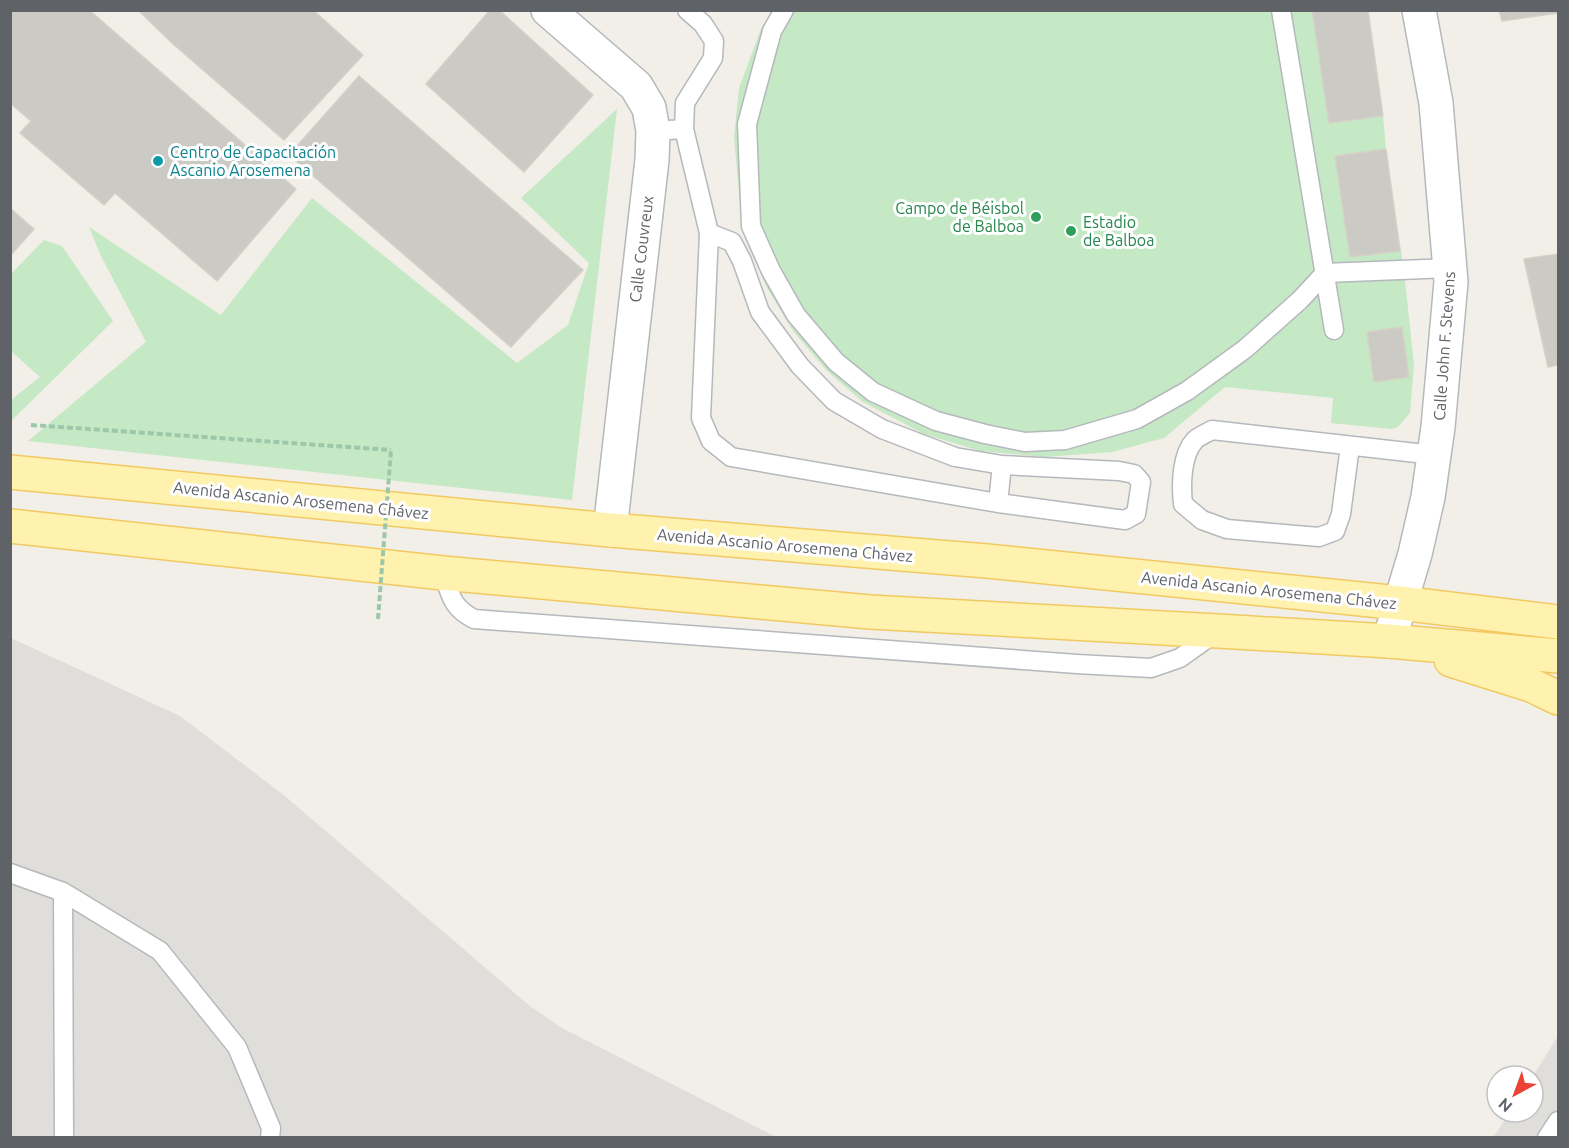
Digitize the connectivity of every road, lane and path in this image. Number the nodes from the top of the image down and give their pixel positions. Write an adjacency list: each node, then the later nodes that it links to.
1 (548, 10): 6 (street, Calle Couvreux)
2 (687, 10): 6 (lane)
3 (784, 10): 9 (lane)
4 (1281, 10): 9 (lane)
5 (1419, 10): 8 (street, Calle John F. Stevens)
6 (668, 130): 7 (lane); 18 (street, Calle Couvreux)
7 (710, 232): 14 (lane); 16 (lane)
8 (1450, 268): 9 (lane); 13 (street, Calle John F. Stevens)
9 (1325, 273): 10 (lane)
10 (1334, 330)
11 (31, 425): 21 (path, bridge)
12 (1350, 447): 12 (lane); 13 (lane)
13 (1434, 455): 20 (street, Calle John F. Stevens)
14 (1002, 465): 16 (lane); 16 (lane)
15 (10, 472): 18 (main road, Avenida Ascanio Arosemena Chávez)
16 (998, 503)
17 (10, 526): 19 (main road)
18 (610, 530): 20 (main road, Avenida Ascanio Arosemena Chávez)
19 (443, 573): 23 (main road); 23 (lane)
20 (1401, 603): 22 (main road, Avenida Ascanio Arosemena Chávez); 24 (street, Calle John F. Stevens)
21 (378, 619)
22 (1558, 622)
23 (1218, 631): 24 (main road)
24 (1389, 642): 25 (main road); 26 (main road)
25 (1558, 656)
26 (1558, 698)
27 (10, 873): 28 (lane)
28 (63, 892): 30 (lane); 31 (lane)
29 (1558, 1121): 32 (lane)
30 (64, 1137)
31 (270, 1137)
32 (1547, 1137)

